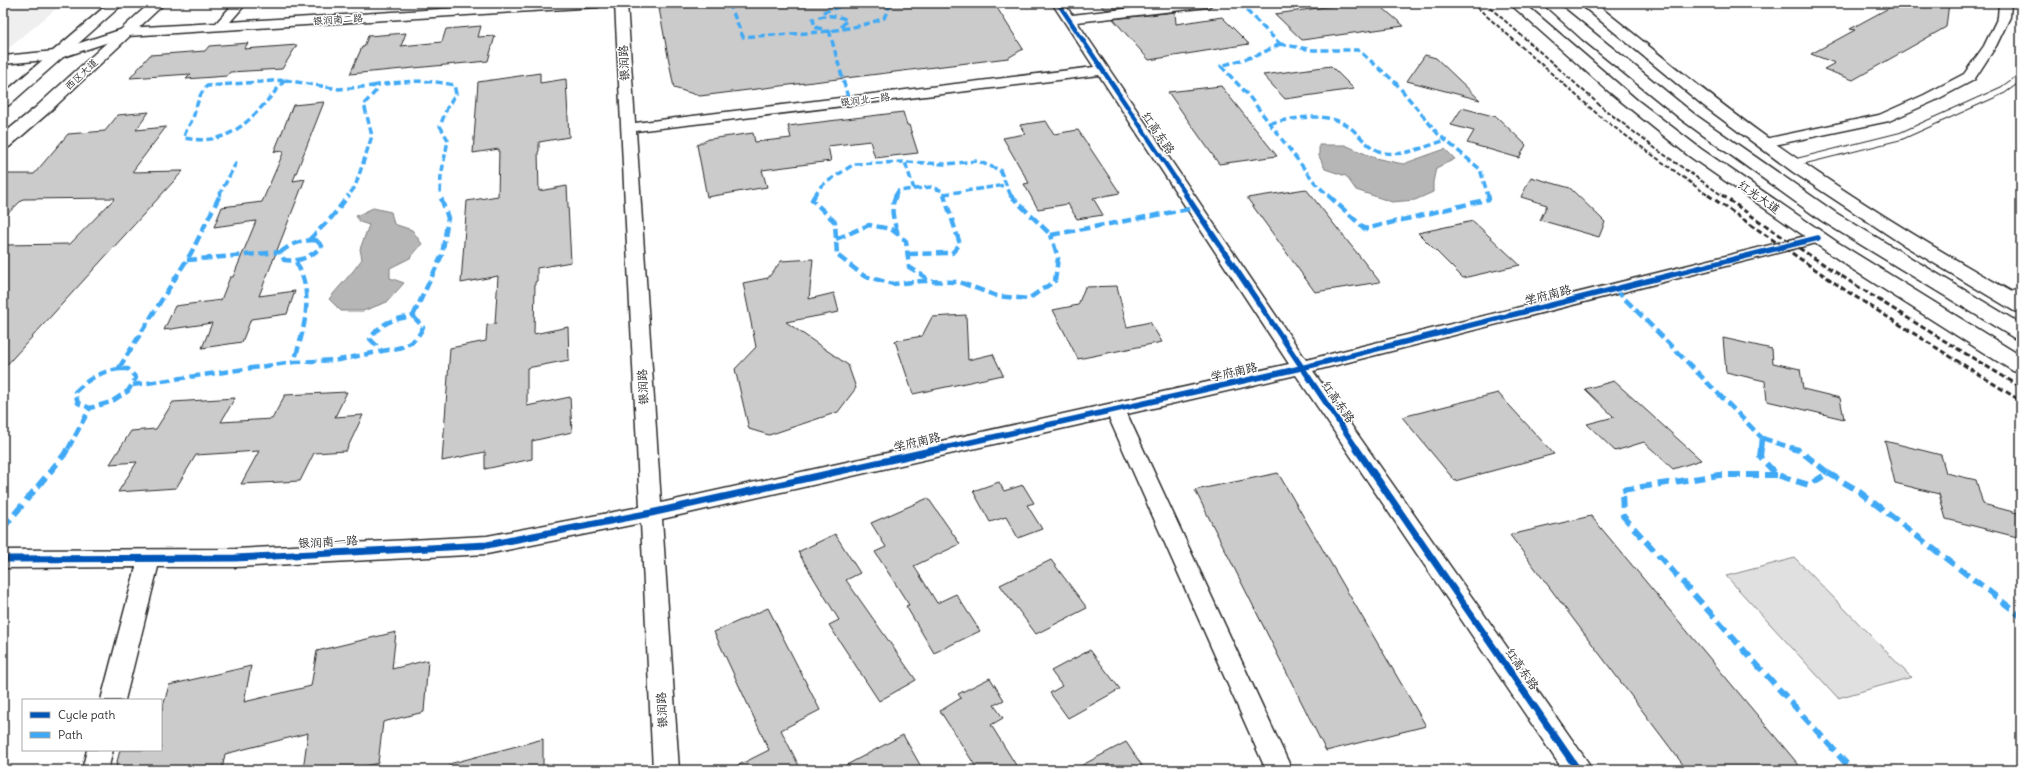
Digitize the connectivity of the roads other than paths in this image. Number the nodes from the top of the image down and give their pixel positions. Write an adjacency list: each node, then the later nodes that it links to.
1 (117, 3): 15 (main road)
2 (158, 3): 14 (main road, 西区大道)
3 (598, 3): 13 (street, 银润南二路)
4 (621, 3): 20 (street, 银润路)
5 (1058, 3): 12 (street, 红高东路)
6 (1208, 3): 12 (street)
7 (1516, 3): 24 (main road, 红光大道)
8 (1549, 3): 26 (main road, 红光大道)
9 (1586, 3): 22 (main road)
10 (2005, 3): 22 (street)
11 (238, 6): 13 (street)
12 (1069, 19): 17 (street, 红高东路)
13 (219, 26): 14 (street, 银润南二路)
14 (126, 32): 15 (street, 银润南二路); 21 (main road, 西区大道)
15 (57, 55): 16 (street, 银润南二路); 19 (main road)
16 (3, 60)
17 (1103, 70): 20 (street, 银润北一路); 28 (street, 红高东路)
18 (2021, 77): 23 (lane)
19 (3, 102)
20 (628, 128): 30 (street, 银润路)
21 (3, 143)
22 (1765, 143): 23 (main road)
23 (1793, 163): 25 (main road)
24 (1818, 238): 27 (main road, 红光大道); 28 (street, 学府南路)
25 (2017, 299)
26 (2021, 333)
27 (2021, 366)
28 (1301, 368): 29 (street, 学府南路); 38 (street, 红高东路)
29 (1115, 409): 30 (street, 学府南路); 37 (street)
30 (651, 513): 31 (street, 银润南一路); 36 (street, 银润路)
31 (149, 558): 32 (street, 银润南一路); 33 (street)
32 (3, 559)
33 (113, 699)
34 (100, 751): 35 (street)
35 (95, 770)
36 (666, 770)
37 (1279, 770)
38 (1578, 770)

